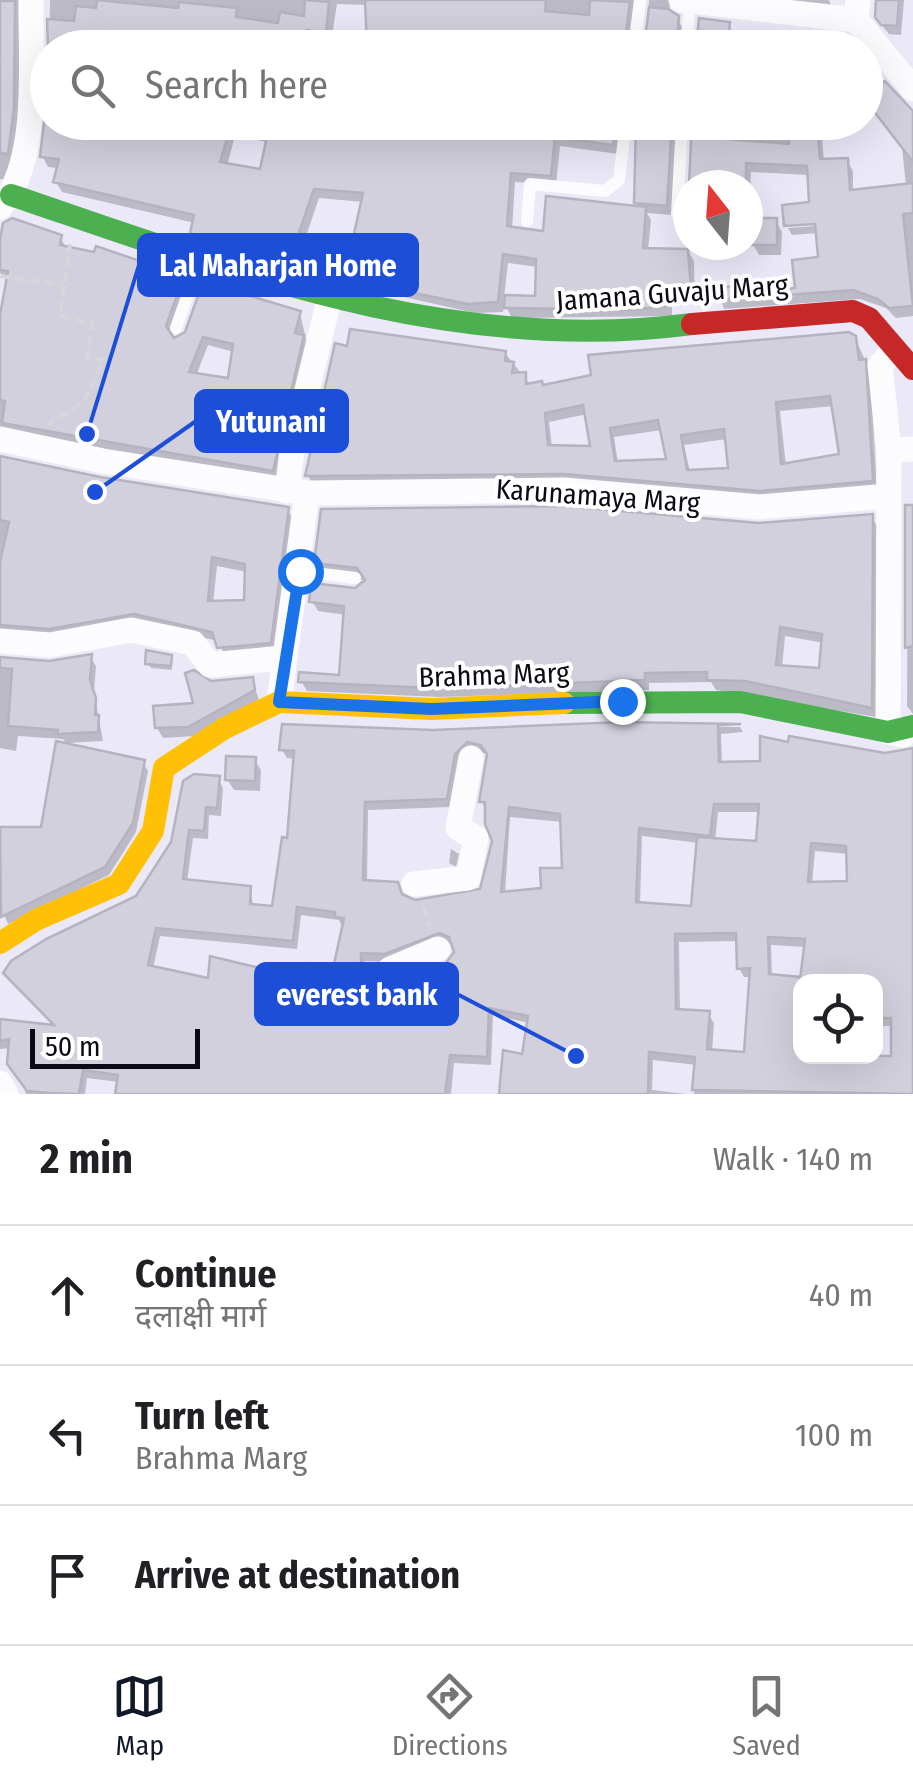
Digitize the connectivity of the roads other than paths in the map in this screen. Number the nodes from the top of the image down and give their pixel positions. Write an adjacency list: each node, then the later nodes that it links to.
1 (31, 0): 6 (street)
2 (640, 0): 7 (lane)
3 (681, 0): 4 (street)
4 (690, 1): 5 (street); 8 (lane)
5 (857, 10)
6 (31, 30)
7 (636, 30)
8 (688, 30)
9 (883, 46): 10 (street)
10 (913, 88)
11 (30, 89): 15 (street)
12 (624, 140): 16 (lane)
13 (681, 140): 14 (lane)
14 (679, 170)
15 (5, 201): 17 (street, Jamana Guvaju Marg)
16 (527, 221)
17 (201, 256): 18 (street, Jamana Guvaju Marg); 19 (lane)
18 (330, 296): 20 (street, Jamana Guvaju Marg); 24 (street)
19 (176, 328)
20 (894, 349): 21 (street, Jamana Guvaju Marg); 23 (street)
21 (913, 368)
22 (12, 442): 24 (street, Karunamaya Marg)
23 (901, 449): 25 (street)
24 (297, 492): 25 (street, Karunamaya Marg); 26 (street)
25 (888, 496): 31 (street)
26 (300, 571): 27 (lane); 29 (street)
27 (356, 578)
28 (0, 641): 29 (street)
29 (282, 658): 30 (street)
30 (279, 702): 31 (street, Brahma Marg); 34 (street)
31 (905, 731)
32 (471, 758): 33 (street)
33 (414, 884)
34 (0, 943)
35 (438, 949): 36 (street)
36 (390, 969)
37 (0, 1082): 38 (street)
38 (6, 1094)

